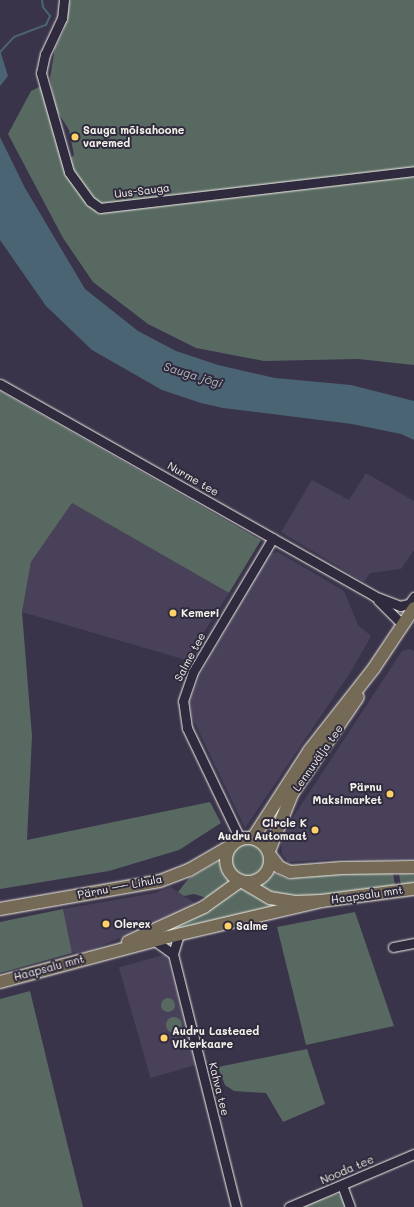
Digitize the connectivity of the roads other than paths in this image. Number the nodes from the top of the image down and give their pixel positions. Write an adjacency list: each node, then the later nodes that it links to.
1 (64, 0): 2 (street, Uus-Sauga)
2 (414, 172)
3 (0, 384): 4 (street, Nurme tee)
4 (273, 538): 5 (street, Nurme tee); 11 (street, Salme tee)
5 (374, 596): 7 (street, Nurme tee); 8 (street, Nurme tee)
6 (414, 597): 7 (street)
7 (400, 606): 8 (street)
8 (408, 617): 9 (main road, Lennuvälja tee)
9 (374, 668): 10 (main road, Lennuvälja tee); 12 (main road, Lennuvälja tee)
10 (253, 838): 11 (main road); 12 (main road)
11 (236, 842): 14 (main road); 17 (main road, Pärnu — Lihula)
12 (270, 853): 13 (main road); 14 (main road)
13 (414, 867)
14 (241, 881): 16 (main road); 23 (main road)
15 (414, 889): 16 (main road, Haapsalu mnt)
16 (321, 902): 18 (main road)
17 (0, 909)
18 (179, 934): 19 (main road); 22 (street)
19 (155, 940): 22 (street); 23 (main road)
20 (414, 943): 21 (street)
21 (392, 946)
22 (173, 954): 28 (street, Kahva tee)
23 (98, 955): 24 (main road, Haapsalu mnt)
24 (0, 982)
25 (414, 1154): 26 (street, Nooda tee)
26 (342, 1185): 27 (street, Nooda tee); 29 (street)
27 (292, 1206)
28 (236, 1207)
29 (350, 1207)

